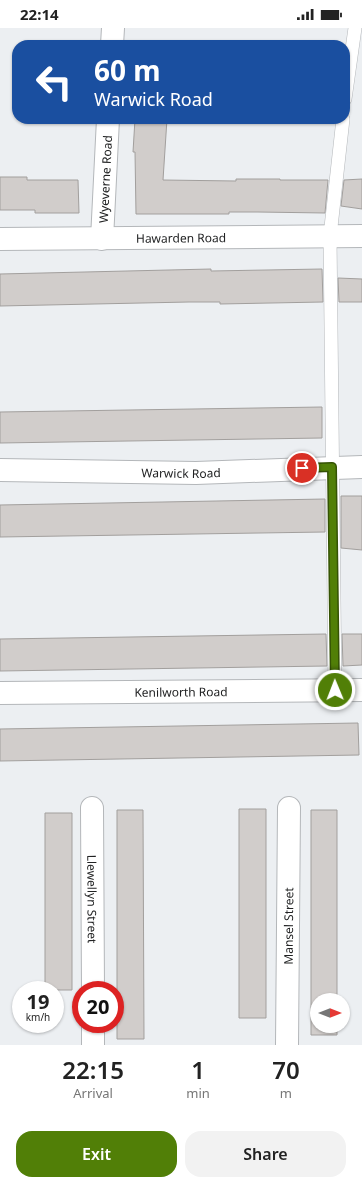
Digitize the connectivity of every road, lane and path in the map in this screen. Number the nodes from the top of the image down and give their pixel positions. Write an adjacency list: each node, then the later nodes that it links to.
1 (113, 28): 3 (street)
2 (355, 28): 4 (lane)
3 (112, 40)
4 (350, 64)
5 (108, 124): 10 (street, Wyeverne Road)
6 (342, 124): 7 (lane)
7 (330, 236): 8 (street, Hawarden Road); 10 (street, Hawarden Road); 11 (lane)
8 (362, 236)
9 (0, 239): 10 (street, Hawarden Road)
10 (102, 239)
11 (332, 467): 12 (street, Warwick Road); 13 (street, Warwick Road); 14 (lane)
12 (362, 467)
13 (0, 470)
14 (335, 690): 15 (street, Kenilworth Road); 16 (street, Kenilworth Road)
15 (362, 690)
16 (0, 693)
17 (92, 808): 19 (street, Llewellyn Street)
18 (289, 808): 22 (street, Mansel Street)
19 (93, 981)
20 (93, 1033): 21 (street)
21 (93, 1045)
22 (287, 1045)

